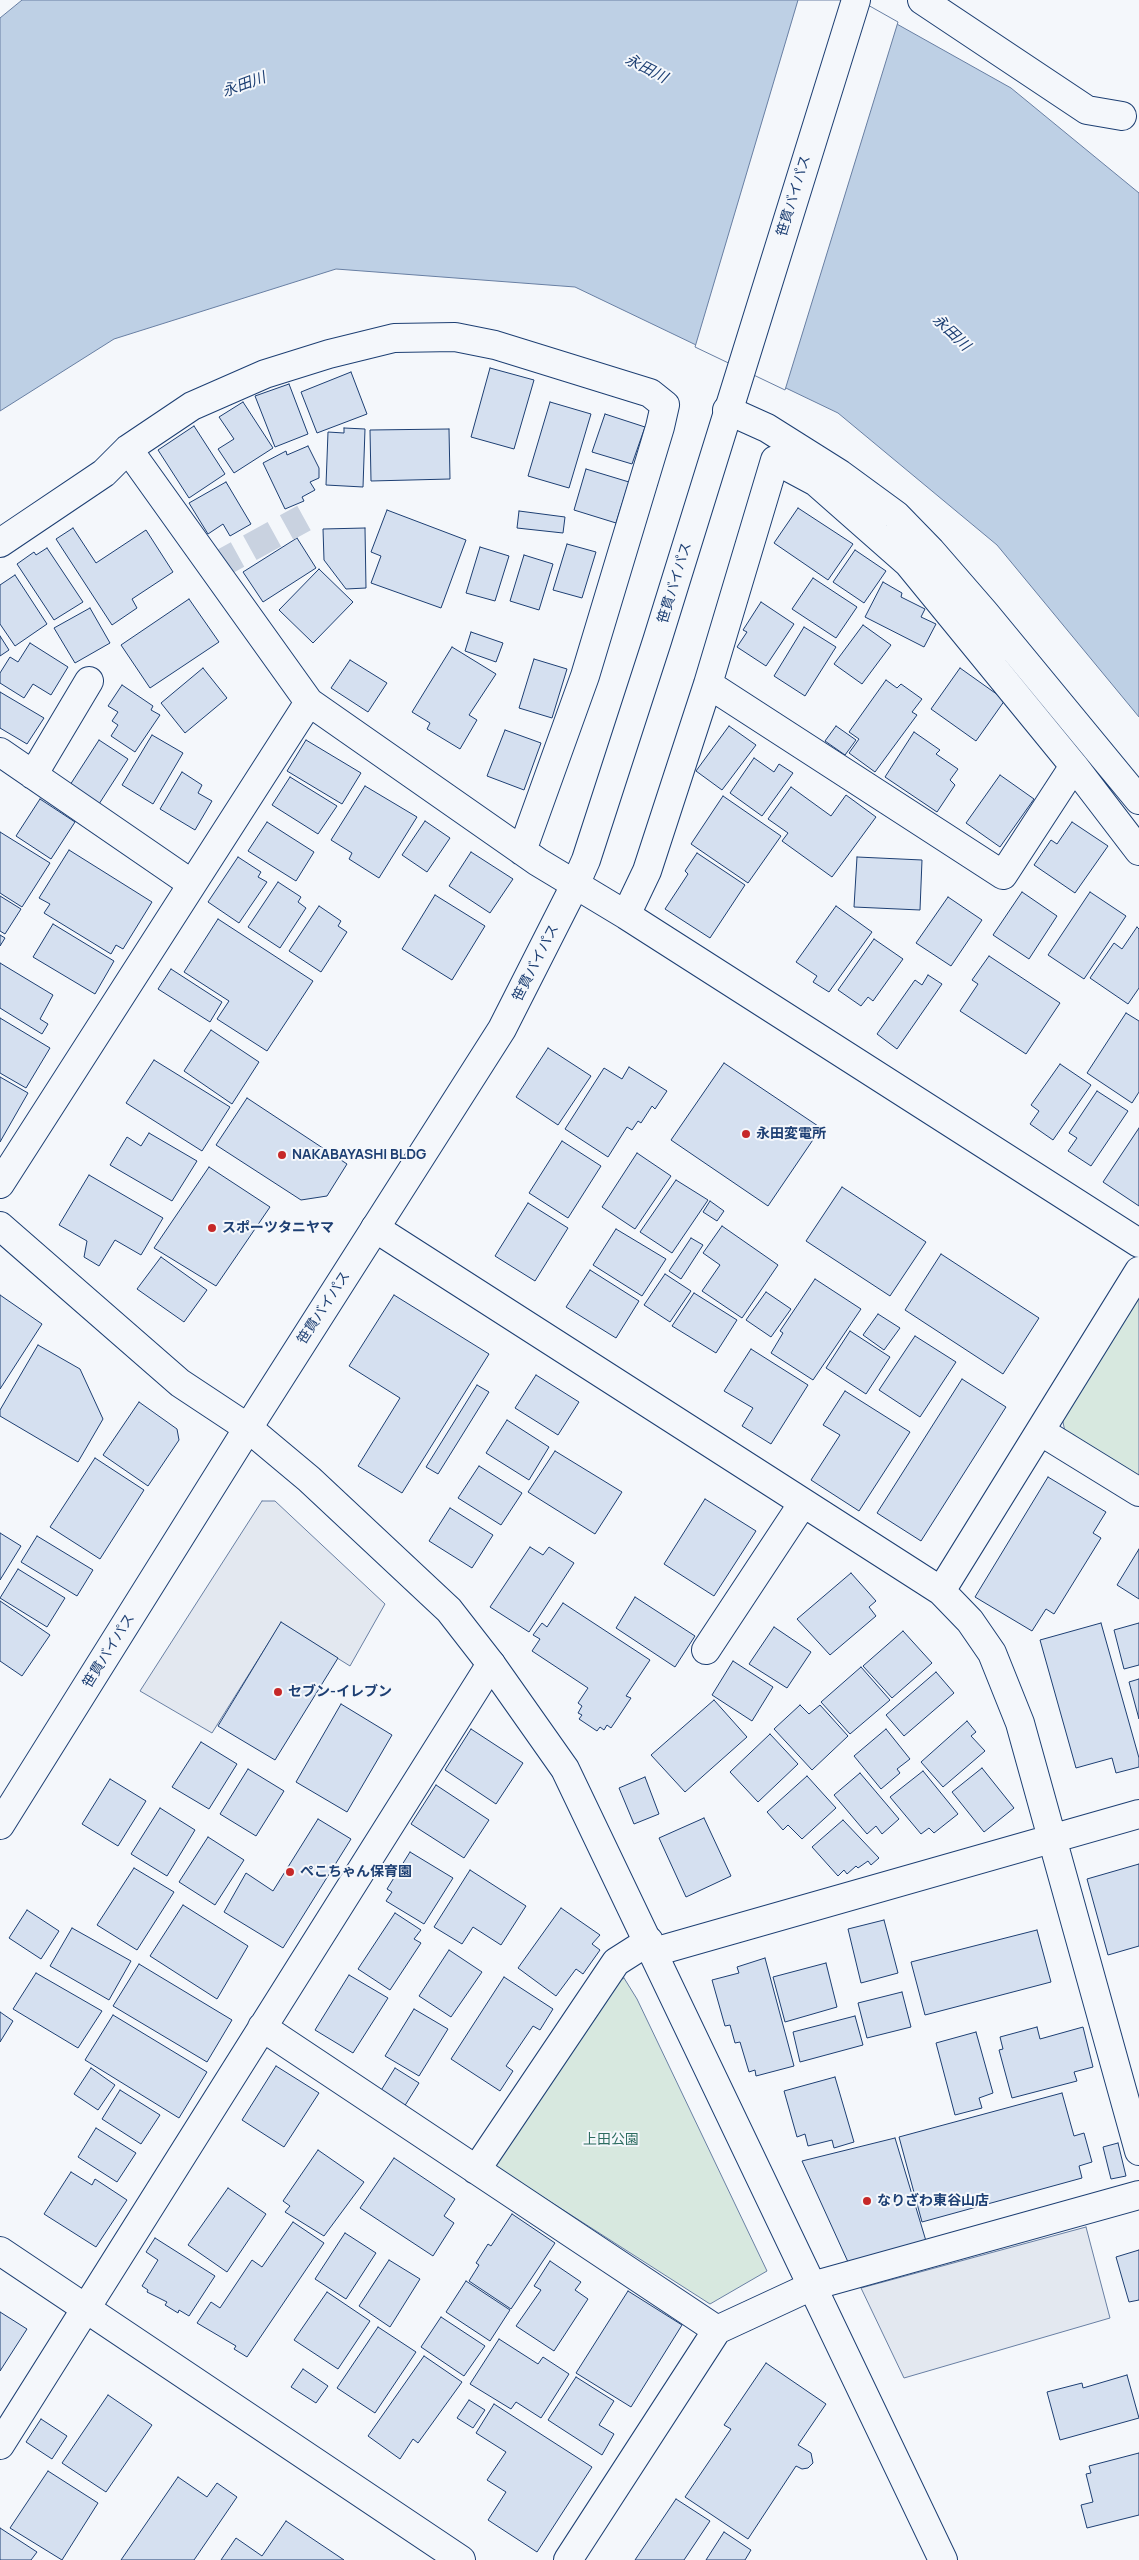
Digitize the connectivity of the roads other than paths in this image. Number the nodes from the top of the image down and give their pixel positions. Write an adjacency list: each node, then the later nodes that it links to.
1 (856, 0): 4 (street, 笹貫バイパス)
2 (922, 0): 3 (street)
3 (1122, 116)
4 (727, 410): 13 (street); 17 (street, 笹貫バイパス)
5 (128, 449): 6 (street); 9 (street); 14 (street)
6 (0, 543)
7 (89, 681): 12 (street)
8 (708, 684): 11 (street); 11 (street); 18 (street)
9 (309, 702): 14 (street); 16 (street)
10 (0, 752): 12 (street)
11 (1074, 766): 15 (street)
12 (33, 775): 16 (street)
13 (1139, 800)
14 (522, 851): 17 (street)
15 (1139, 851)
16 (192, 884): 19 (street)
17 (575, 886): 18 (street); 21 (street, 笹貫バイパス)
18 (626, 915): 22 (street)
19 (0, 1184)
20 (0, 1226): 24 (street)
21 (375, 1228): 24 (street, 笹貫バイパス); 27 (street)
22 (1139, 1242)
23 (1139, 1271): 25 (street)
24 (248, 1428): 30 (street); 32 (street, 笹貫バイパス)
25 (1040, 1431): 26 (street); 28 (street)
26 (1139, 1492)
27 (803, 1502): 28 (street); 29 (street)
28 (941, 1591): 33 (street)
29 (706, 1650)
30 (491, 1664): 34 (street); 35 (street)
31 (1139, 1814): 33 (street)
32 (0, 1825)
33 (1053, 1839): 34 (street); 36 (street)
34 (651, 1947): 37 (street); 40 (street)
35 (262, 2028): 37 (street); 41 (street)
36 (1139, 2150)
37 (476, 2170): 42 (street)
38 (1139, 2195): 40 (street)
39 (0, 2251): 41 (street)
40 (812, 2286): 42 (street); 46 (street)
41 (86, 2308): 43 (street); 44 (street)
42 (717, 2330): 45 (street)
43 (0, 2445)
44 (461, 2560)
45 (568, 2560)
46 (943, 2560)

